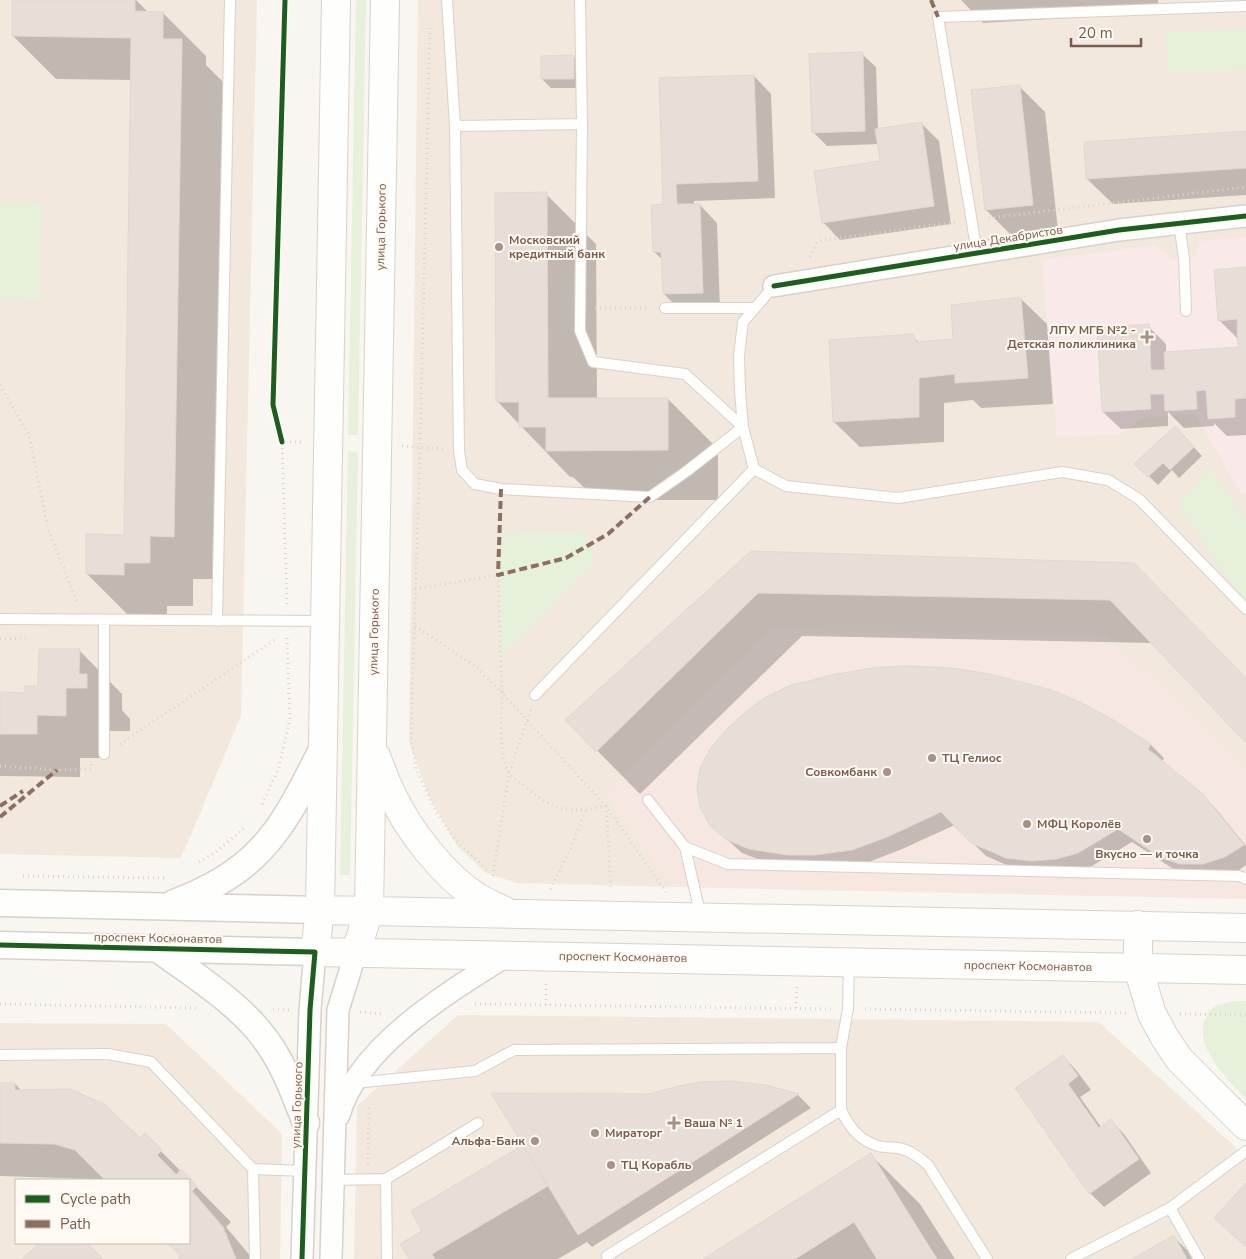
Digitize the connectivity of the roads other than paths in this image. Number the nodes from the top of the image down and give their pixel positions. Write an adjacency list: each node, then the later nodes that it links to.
1 (230, 0): 21 (lane)
2 (336, 0): 22 (main road, улица Горького)
3 (385, 0): 25 (main road, улица Горького)
4 (447, 0): 8 (lane)
5 (580, 0): 7 (lane)
6 (1246, 6): 11 (lane)
7 (582, 124): 8 (lane); 16 (lane)
8 (455, 126): 16 (lane)
9 (1246, 216): 10 (street, улица Декабристов)
10 (1179, 224): 11 (street, улица Декабристов); 15 (lane)
11 (977, 253): 12 (street, улица Декабристов)
12 (774, 286): 14 (lane)
13 (665, 308): 14 (lane)
14 (754, 308): 16 (lane)
15 (1186, 311)
16 (743, 427): 17 (lane)
17 (754, 469): 18 (lane); 23 (lane)
18 (1246, 609)
19 (0, 619): 20 (lane)
20 (104, 620): 21 (lane); 26 (lane)
21 (217, 621): 22 (lane)
22 (325, 621): 24 (main road, улица Горького)
23 (535, 695)
24 (323, 748): 31 (street); 32 (main road, улица Горького)
25 (372, 748): 33 (main road, улица Горького); 34 (main road)
26 (104, 754)
27 (648, 800): 28 (lane)
28 (685, 847): 29 (lane); 35 (lane)
29 (1246, 880)
30 (0, 903): 31 (street)
31 (165, 906): 32 (street)
32 (320, 910): 33 (main road); 40 (main road, улица Горького)
33 (369, 910): 34 (main road); 41 (main road, улица Горького)
34 (508, 913): 35 (main road)
35 (702, 917): 36 (main road)
36 (1138, 926): 37 (main road); 44 (main road)
37 (1246, 928)
38 (0, 945): 39 (street, проспект Космонавтов)
39 (157, 948): 40 (street, проспект Космонавтов); 50 (street)
40 (315, 952): 41 (main road, проспект Космонавтов); 50 (street, улица Горького)
41 (356, 952): 42 (main road, проспект Космонавтов); 53 (street, улица Горького)
42 (508, 955): 43 (main road, проспект Космонавтов); 48 (street)
43 (849, 962): 44 (main road, проспект Космонавтов); 46 (lane)
44 (1138, 968): 45 (main road, проспект Космонавтов); 52 (main road)
45 (1246, 970)
46 (841, 1048): 48 (lane); 49 (lane)
47 (0, 1055): 55 (lane)
48 (361, 1082): 53 (street)
49 (841, 1110): 64 (lane); 65 (lane)
50 (306, 1123): 56 (street, улица Горького)
51 (478, 1123): 57 (lane)
52 (1246, 1126)
53 (334, 1132): 58 (street, улица Горького)
54 (1246, 1151): 59 (lane)
55 (253, 1169): 56 (lane); 60 (lane)
56 (304, 1171): 61 (street, улица Горького)
57 (386, 1179): 58 (lane); 63 (lane)
58 (333, 1180): 62 (street, улица Горького)
59 (1170, 1208): 66 (lane); 67 (lane)
60 (254, 1259)
61 (302, 1259)
62 (330, 1259)
63 (387, 1259)
64 (608, 1259)
65 (987, 1259)
66 (1071, 1259)
67 (1199, 1259)

